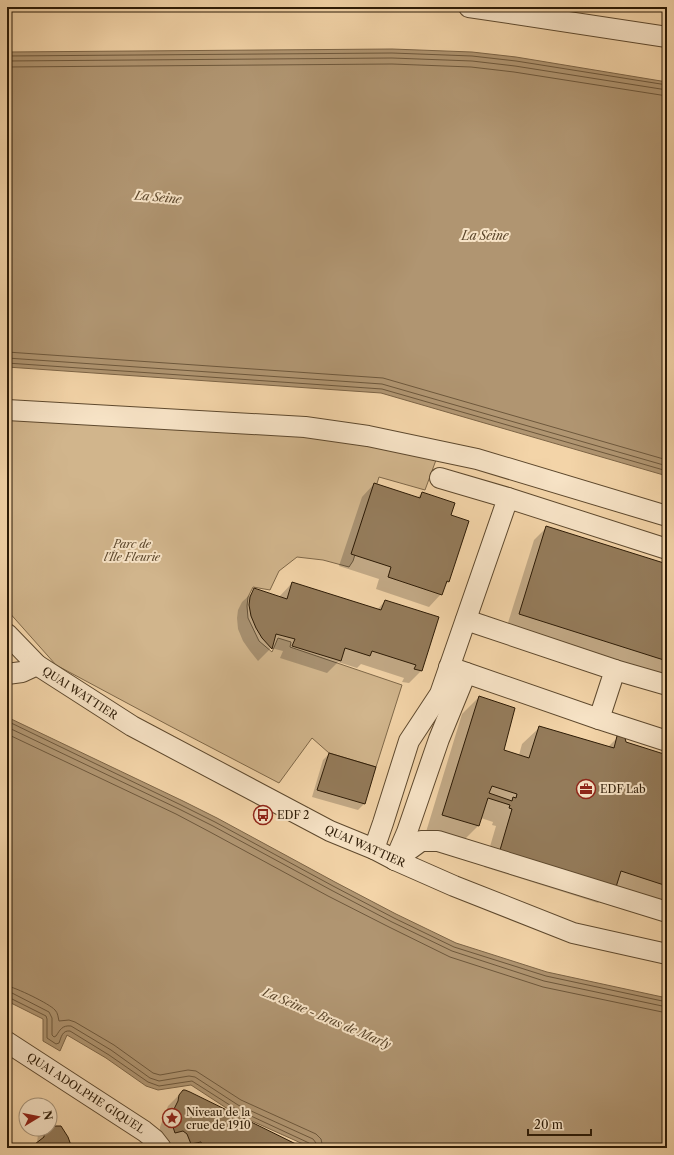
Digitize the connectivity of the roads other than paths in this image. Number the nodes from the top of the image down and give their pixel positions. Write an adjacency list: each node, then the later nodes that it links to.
1 (469, 7): 2 (street)
2 (667, 36)
3 (7, 410): 6 (street)
4 (440, 478): 5 (street)
5 (508, 498): 7 (street); 8 (street)
6 (667, 516)
7 (667, 549)
8 (466, 620): 11 (street); 12 (street)
9 (7, 634): 10 (street, QUAI WATTIER)
10 (37, 665): 13 (street); 17 (street, QUAI WATTIER)
11 (457, 670): 15 (street); 17 (street); 18 (street)
12 (614, 670): 14 (street); 15 (street)
13 (7, 674)
14 (667, 685)
15 (599, 719): 16 (street)
16 (667, 741)
17 (374, 849): 18 (street, QUAI WATTIER)
18 (395, 860): 19 (street); 20 (street, QUAI WATTIER)
19 (667, 912)
20 (667, 954)
21 (7, 1042): 22 (street, QUAI ADOLPHE GIQUEL)
22 (161, 1148)

